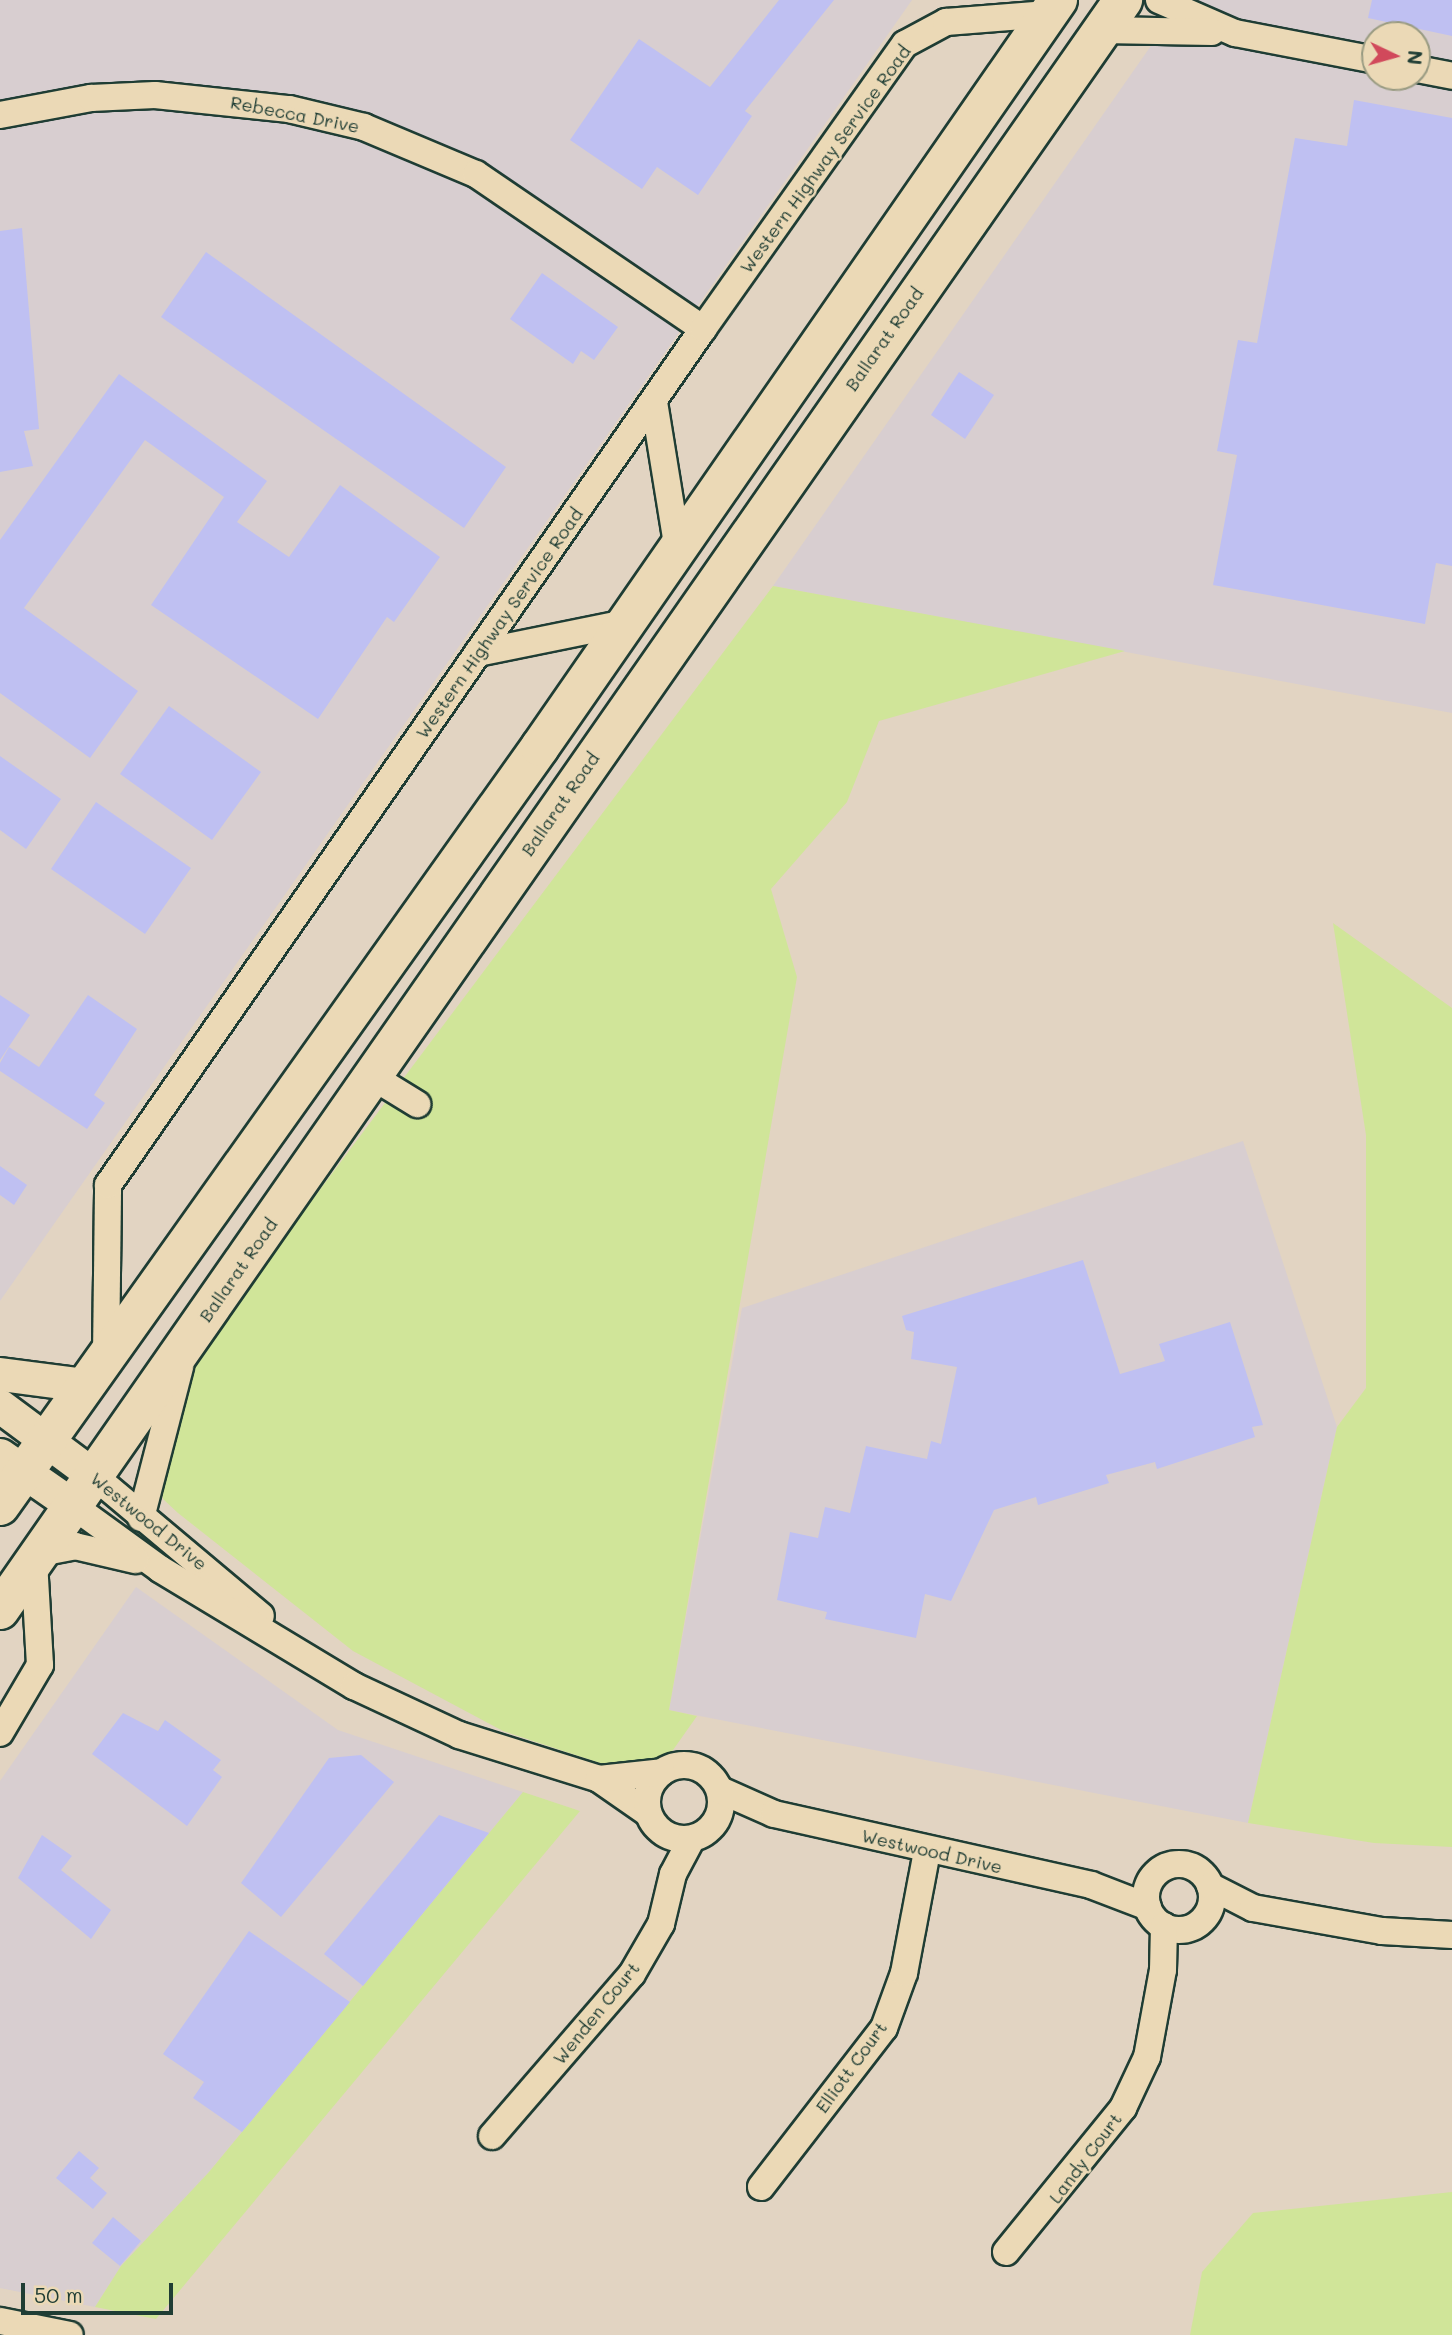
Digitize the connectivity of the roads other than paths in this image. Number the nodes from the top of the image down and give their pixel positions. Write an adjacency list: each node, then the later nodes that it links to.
1 (1159, 0): 5 (street)
2 (1199, 0): 6 (street)
3 (1053, 7): 4 (highway); 11 (street, Western Highway Service Road); 13 (highway)
4 (1104, 28): 5 (street); 16 (highway, Ballarat Road)
5 (1235, 33): 6 (street)
6 (1280, 42): 7 (street)
7 (1361, 57)
8 (1431, 72): 9 (street)
9 (1452, 76)
10 (0, 115): 11 (street, Rebecca Drive)
11 (703, 329): 12 (street, Western Highway Service Road)
12 (654, 402): 13 (street); 15 (street, Western Highway Service Road)
13 (678, 550): 14 (highway)
14 (625, 623): 15 (street); 19 (highway)
15 (478, 653): 19 (street, Western Highway Service Road)
16 (373, 1077): 17 (street); 18 (highway, Ballarat Road)
17 (417, 1104)
18 (187, 1343): 24 (highway, Ballarat Road); 26 (street)
19 (95, 1371): 20 (main road); 22 (highway)
20 (0, 1374)
21 (0, 1406): 22 (main road, Westwood Drive)
22 (47, 1441): 23 (highway); 24 (main road, Westwood Drive)
23 (12, 1463): 24 (main road, Westwood Drive); 25 (highway)
24 (82, 1490): 26 (street, Westwood Drive); 27 (highway, Ballarat Road); 28 (street, Westwood Drive)
25 (0, 1506)
26 (141, 1518): 30 (street, Westwood Drive)
27 (37, 1557): 28 (street); 29 (highway, Ballarat Road); 31 (street)
28 (160, 1569): 30 (street, Westwood Drive)
29 (0, 1610)
30 (289, 1645): 33 (street, Westwood Drive)
31 (0, 1733)
32 (662, 1772): 33 (street, Westwood Drive); 34 (street); 35 (street)
33 (599, 1779): 35 (street, Westwood Drive)
34 (720, 1790): 36 (street, Westwood Drive); 37 (street)
35 (649, 1813): 38 (street)
36 (774, 1814): 37 (street, Westwood Drive); 39 (street, Westwood Drive)
37 (715, 1823): 38 (street)
38 (679, 1837): 46 (street, Wenden Court)
39 (927, 1851): 41 (street, Westwood Drive); 47 (street, Elliott Court)
40 (1152, 1880): 41 (street, Westwood Drive); 42 (street); 44 (street)
41 (1091, 1885): 44 (street, Westwood Drive)
42 (1210, 1886): 43 (street); 44 (street)
43 (1254, 1908): 44 (street); 45 (street)
44 (1175, 1920): 48 (street, Landy Court)
45 (1452, 1935)
46 (492, 2136)
47 (761, 2187)
48 (1006, 2252)
49 (0, 2321): 50 (street)
50 (71, 2335)

